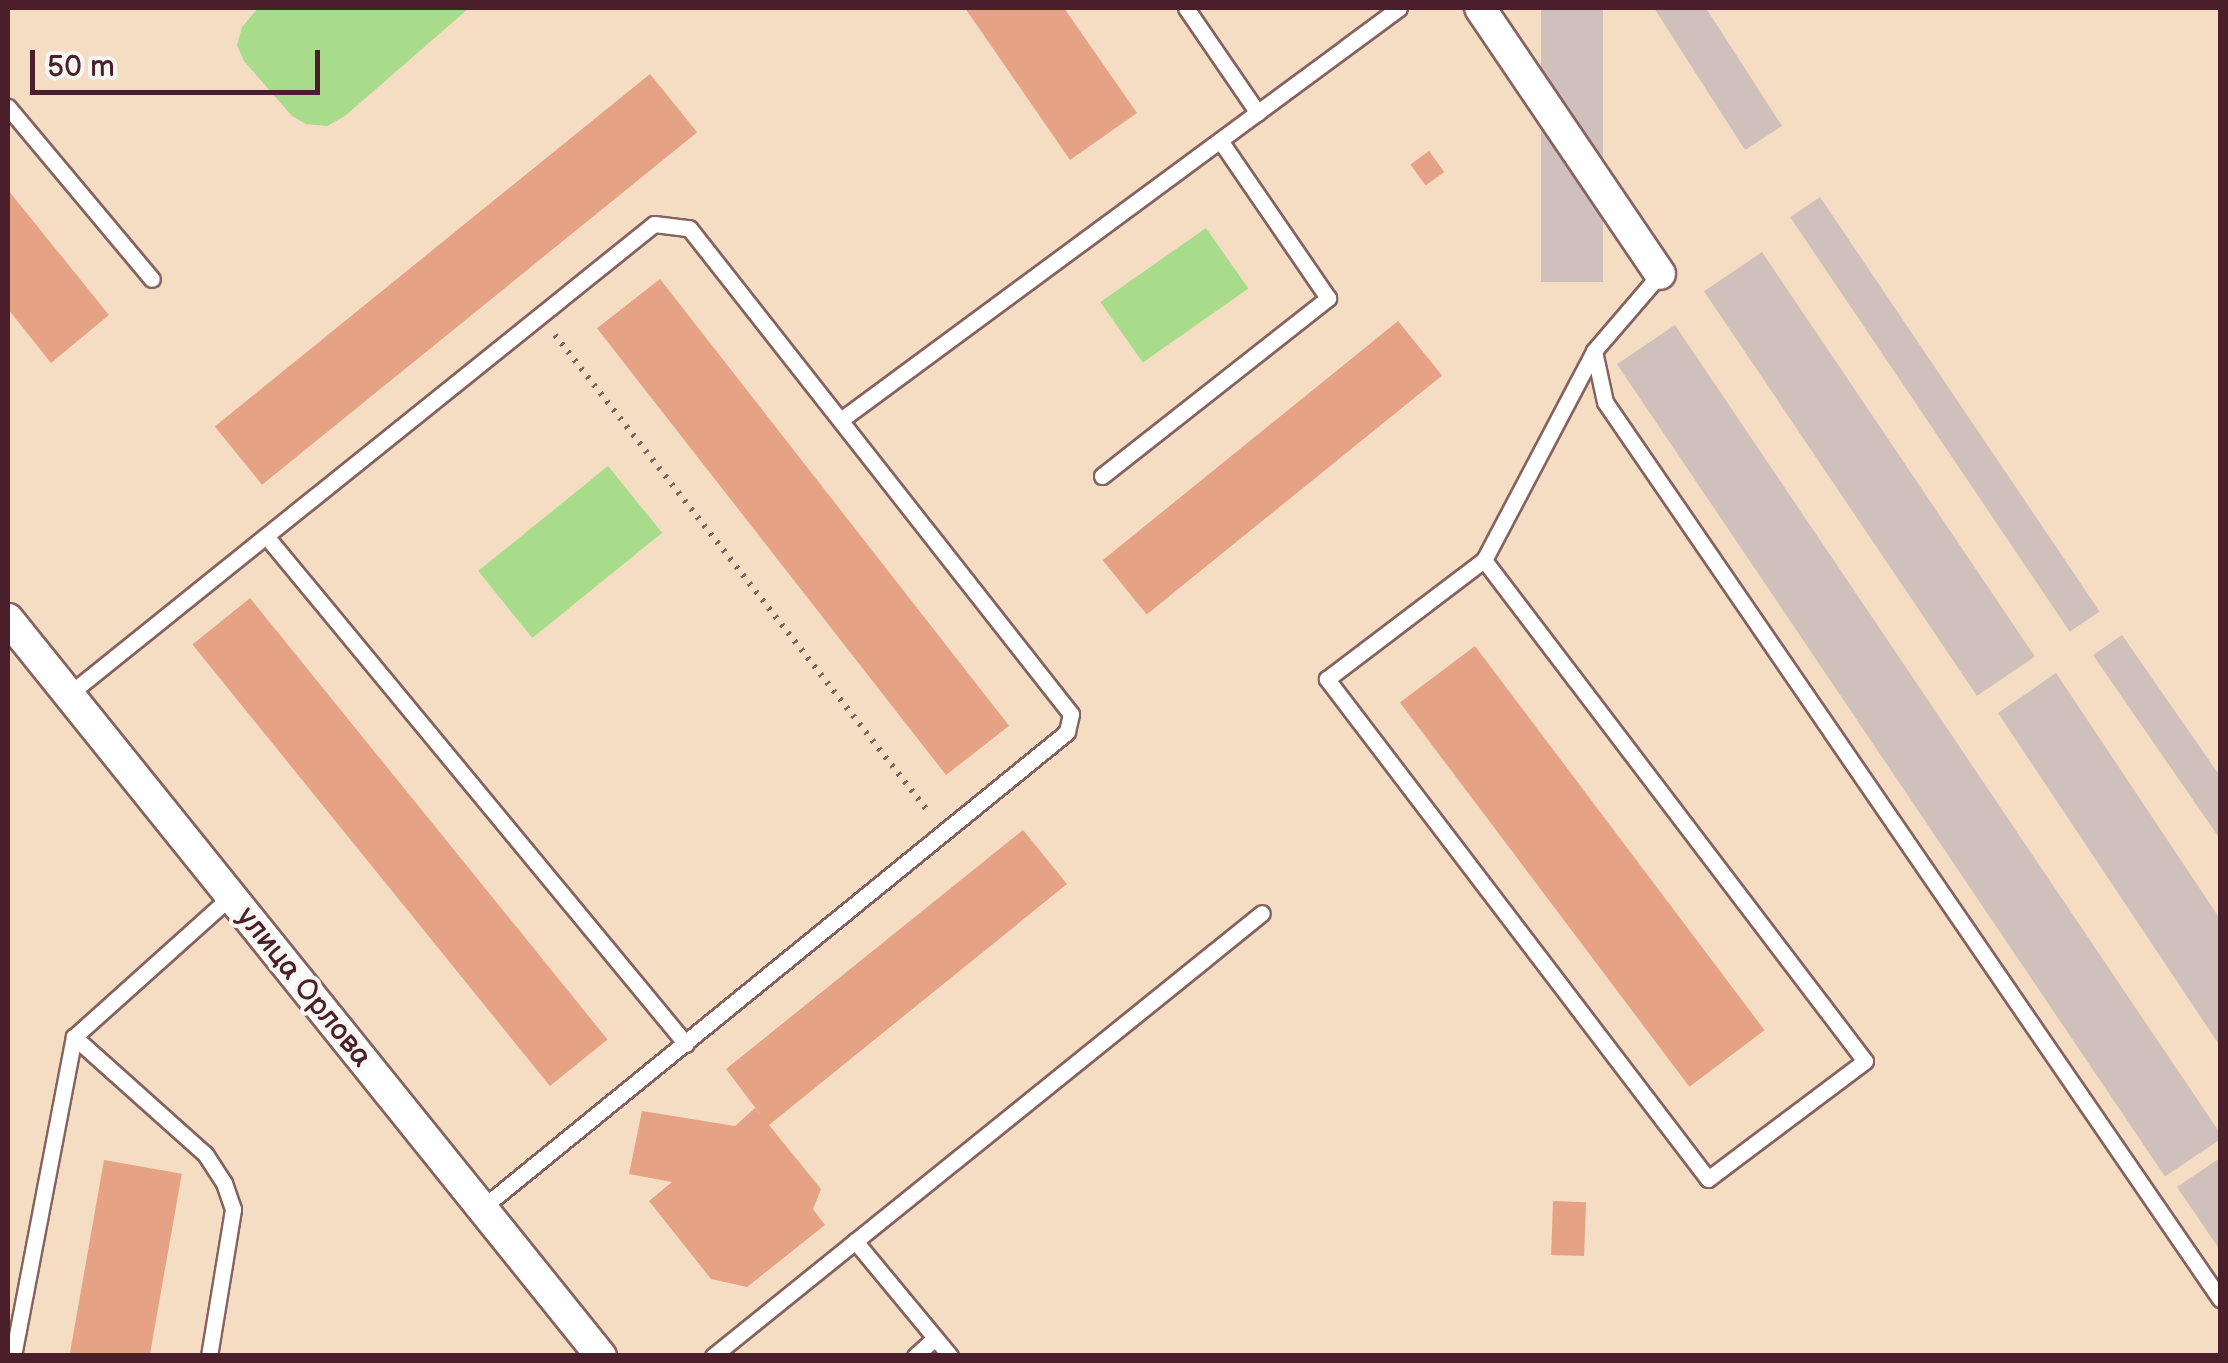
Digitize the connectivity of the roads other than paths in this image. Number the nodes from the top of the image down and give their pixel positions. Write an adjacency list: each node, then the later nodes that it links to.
1 (1186, 8): 5 (lane)
2 (1399, 8): 5 (lane)
3 (1480, 8): 7 (street)
4 (8, 107): 8 (lane)
5 (1258, 113): 6 (lane)
6 (1220, 140): 10 (lane); 11 (lane)
7 (1660, 274): 9 (lane)
8 (152, 279)
9 (1594, 351): 13 (lane); 22 (lane)
10 (842, 419): 12 (lane); 19 (lane)
11 (1102, 476)
12 (266, 536): 15 (lane); 19 (lane)
13 (1484, 560): 13 (lane)
14 (8, 620): 15 (street, улица Орлова)
15 (68, 695): 16 (street, улица Орлова)
16 (231, 896): 18 (lane); 20 (street, улица Орлова)
17 (1262, 914): 21 (lane)
18 (74, 1037): 24 (lane); 25 (lane)
19 (686, 1044): 20 (lane)
20 (482, 1208): 26 (street, улица Орлова)
21 (855, 1241): 23 (lane); 27 (lane)
22 (2220, 1299)
23 (936, 1338): 28 (lane); 29 (lane)
24 (14, 1356)
25 (209, 1356)
26 (601, 1356)
27 (712, 1356)
28 (914, 1356)
29 (950, 1356)

